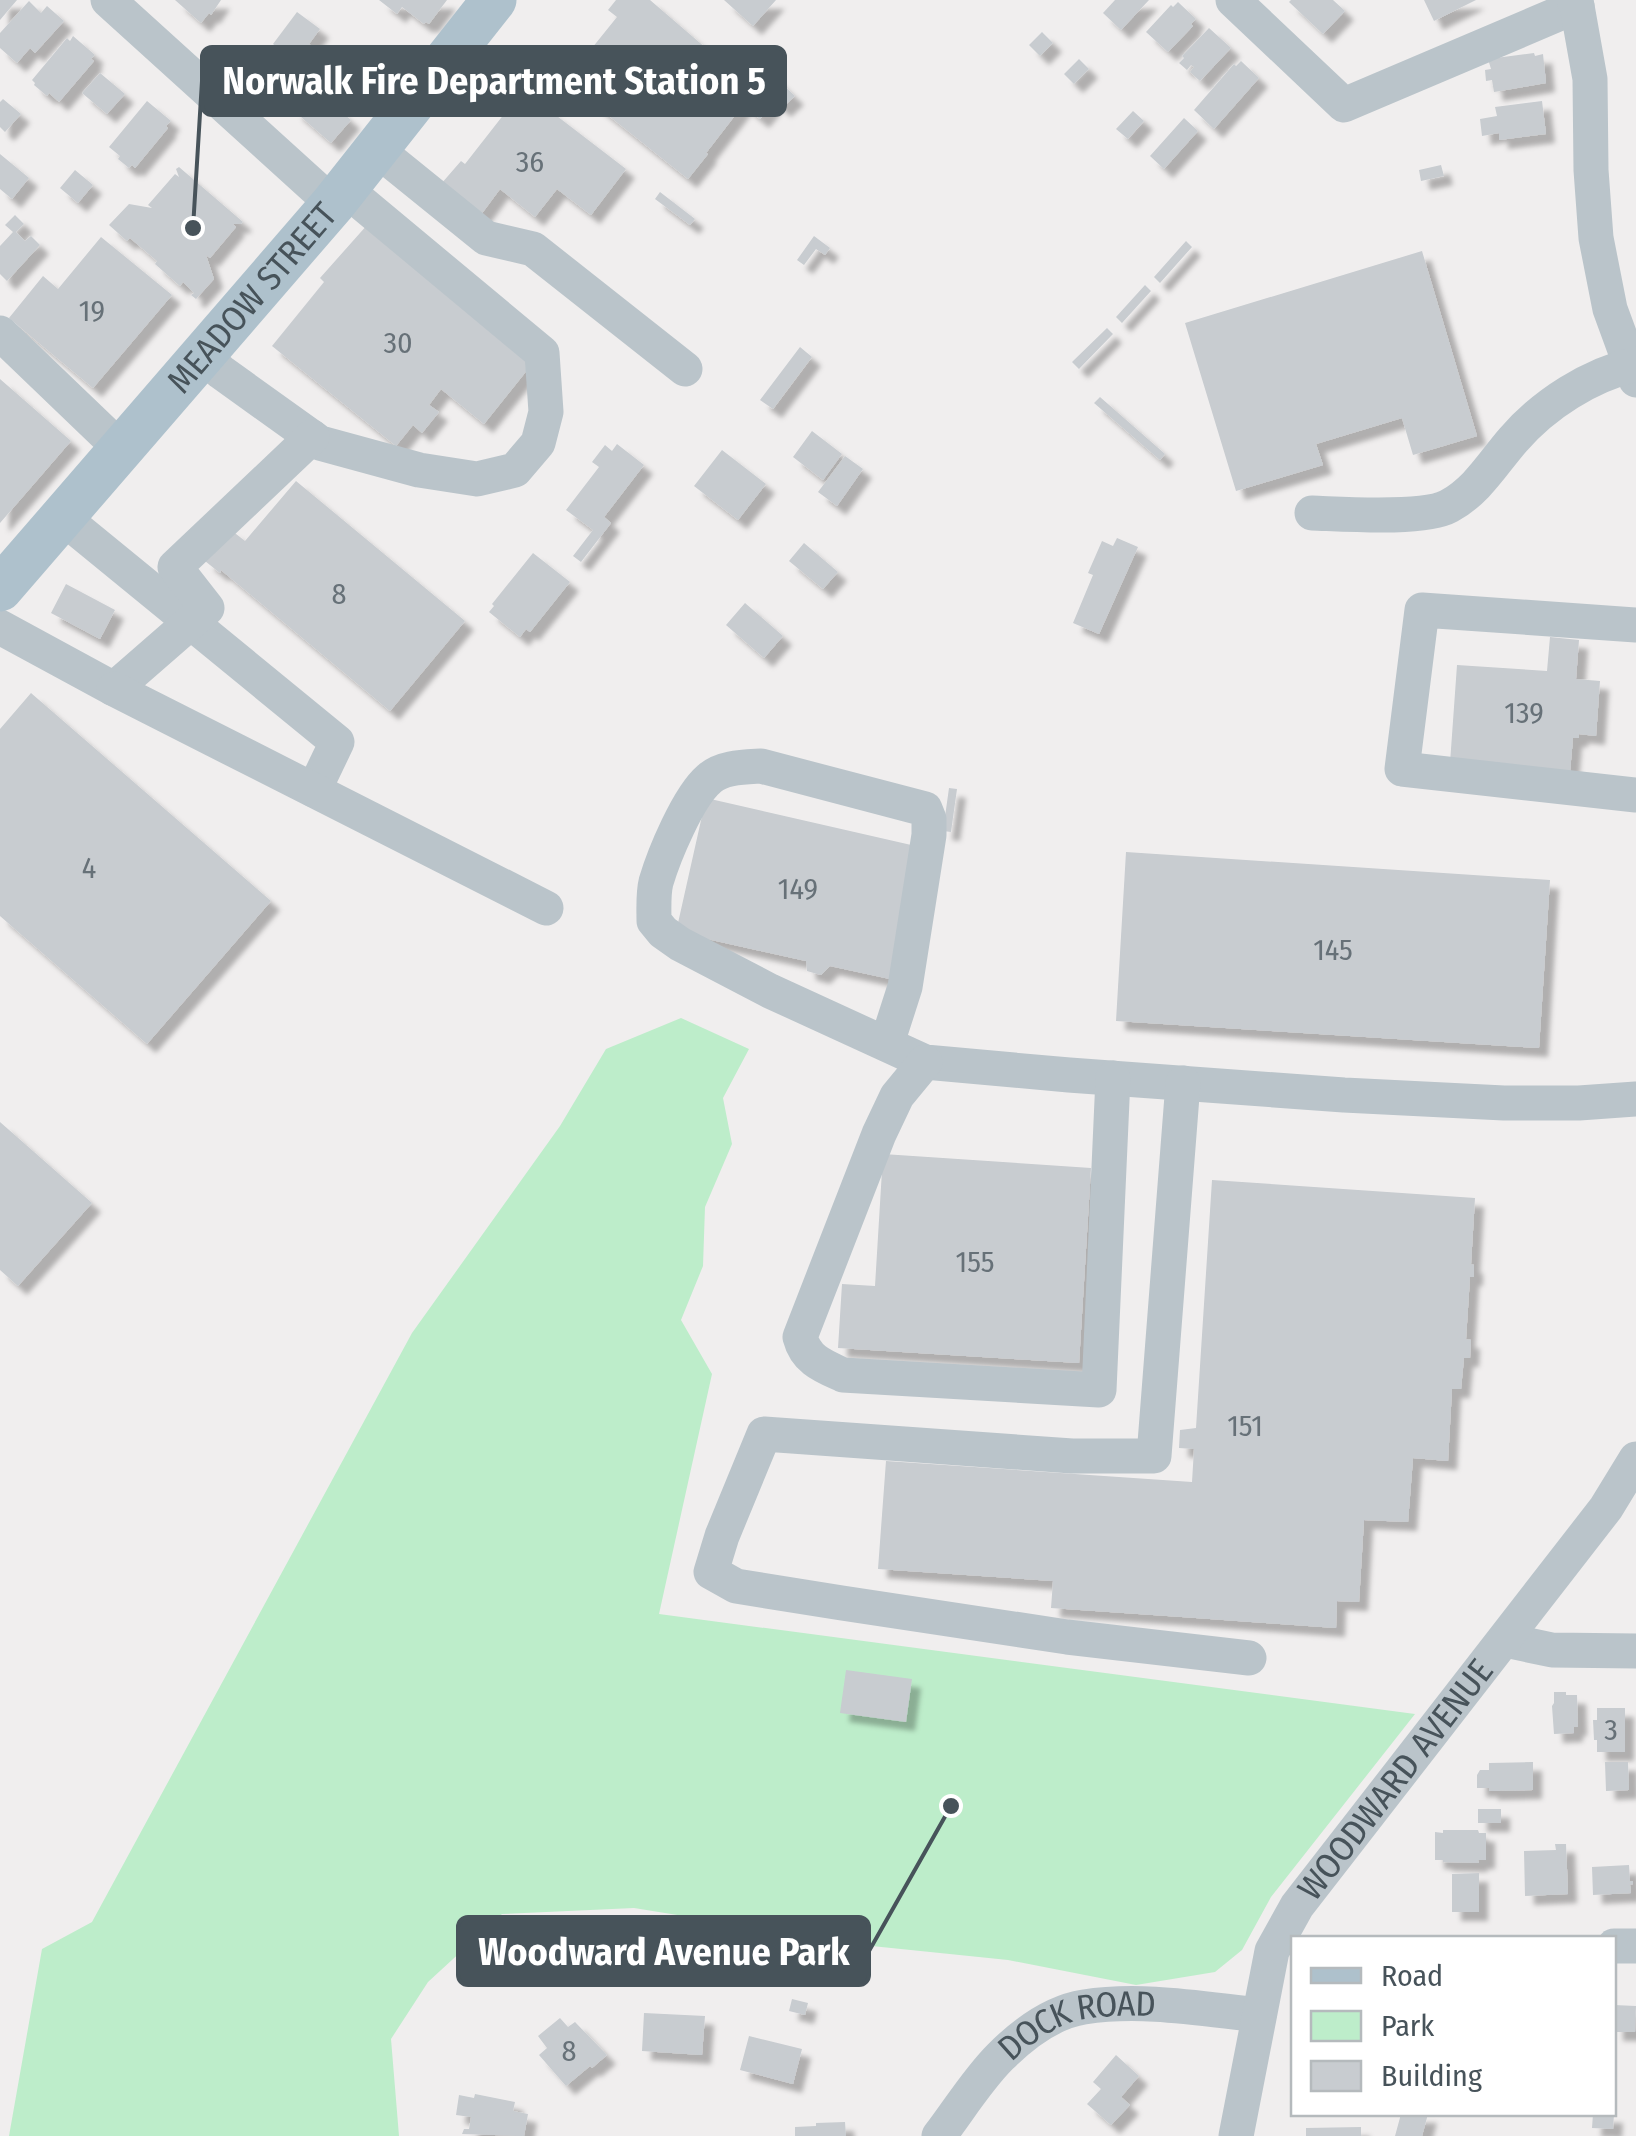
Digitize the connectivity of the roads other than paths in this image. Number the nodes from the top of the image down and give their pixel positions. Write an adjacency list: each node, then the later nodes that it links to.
1 (108, 0): 6 (street)
2 (494, 0): 5 (main road, MEADOW STREET)
3 (1232, 0): 4 (street)
4 (1576, 3): 10 (street)
5 (376, 150): 6 (main road, MEADOW STREET); 9 (street)
6 (339, 197): 8 (main road, MEADOW STREET); 11 (street)
7 (0, 334): 12 (street)
8 (202, 356): 11 (street); 12 (main road, MEADOW STREET)
9 (686, 369)
10 (1634, 370): 13 (street)
11 (312, 438): 16 (street)
12 (121, 449): 14 (main road, MEADOW STREET)
13 (1312, 514)
14 (62, 518): 15 (main road, MEADOW STREET); 16 (street)
15 (0, 589)
16 (190, 622): 19 (street); 20 (street)
17 (1636, 625): 21 (street)
18 (0, 627): 19 (street)
19 (114, 689): 20 (street)
20 (314, 790): 22 (street)
21 (1636, 795)
22 (546, 908)
23 (887, 1043): 23 (street); 24 (street)
24 (925, 1062): 25 (street); 25 (street)
25 (1114, 1078): 26 (street)
26 (1183, 1083): 27 (street); 31 (street)
27 (1636, 1099)
28 (1636, 1460): 29 (street, WOODWARD AVENUE)
29 (1504, 1640): 30 (street); 32 (street, WOODWARD AVENUE)
30 (1636, 1651)
31 (1249, 1658)
32 (1283, 1950): 33 (street, WOODWARD AVENUE)
33 (1260, 2015): 34 (street, DOCK ROAD); 35 (street, WOODWARD AVENUE)
34 (940, 2136)
35 (1236, 2136)

